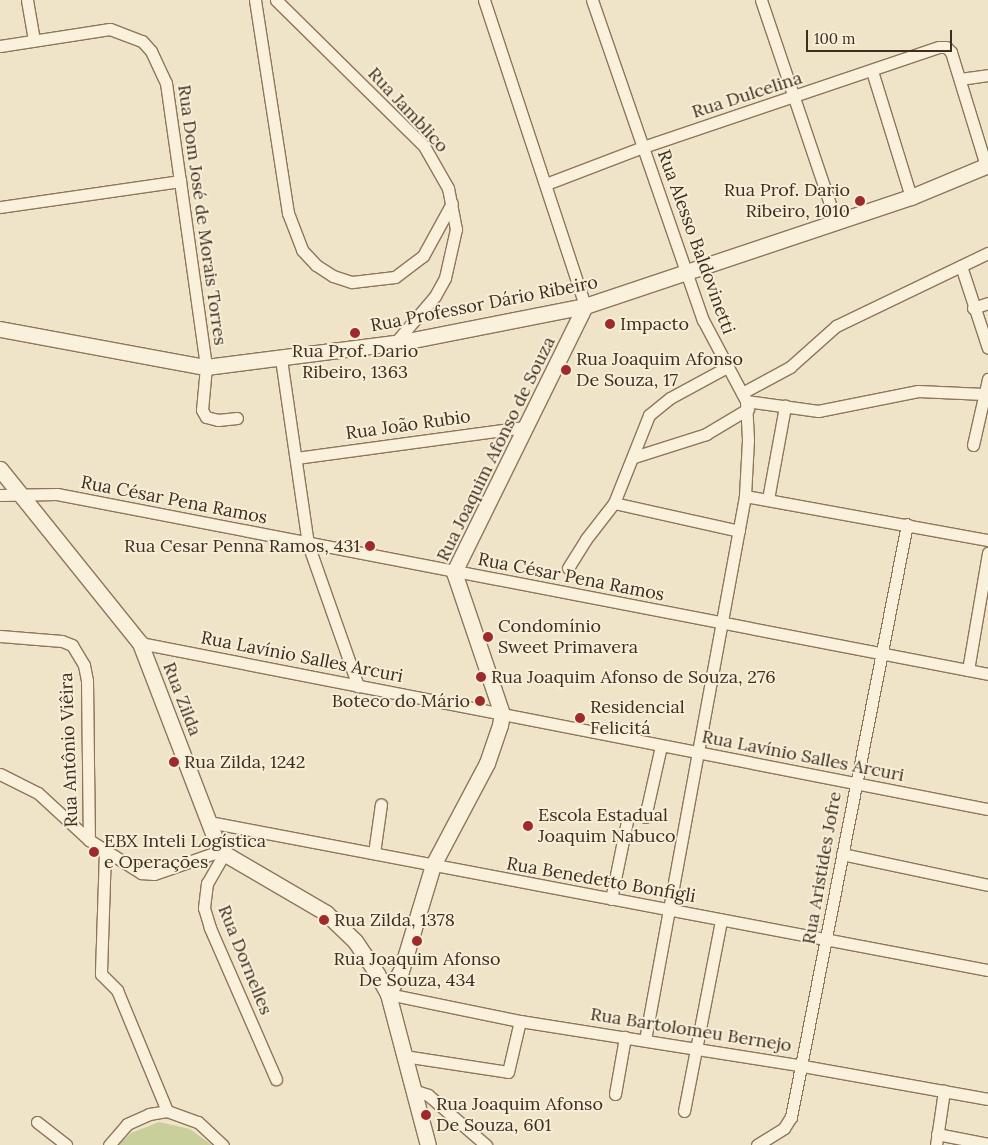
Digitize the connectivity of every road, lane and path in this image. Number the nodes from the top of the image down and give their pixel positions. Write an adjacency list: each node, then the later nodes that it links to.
1 (27, 0): 7 (street)
2 (255, 0): 18 (street)
3 (276, 0): 18 (street, Rua Jamblico)
4 (484, 0): 16 (street)
5 (592, 0): 13 (street, Rua Alesso Baldovinetti)
6 (762, 0): 12 (street)
7 (34, 40): 8 (street, Rua Dom José de Morais Torres); 15 (street, Rua Dom José de Morais Torres)
8 (0, 46)
9 (872, 71): 11 (street, Rua Dulcelina); 12 (street, Rua Dulcelina); 17 (street)
10 (988, 75): 11 (street)
11 (960, 79): 14 (street)
12 (796, 98): 13 (street, Rua Dulcelina); 20 (street)
13 (643, 147): 16 (street, Rua Dulcelina); 23 (street, Rua Alesso Baldovinetti)
14 (987, 165): 17 (street, Rua Professor Dário Ribeiro)
15 (180, 181): 19 (street); 31 (street, Rua Dom José de Morais Torres)
16 (546, 184): 25 (street)
17 (911, 197): 20 (street, Rua Professor Dário Ribeiro)
18 (452, 203): 28 (street, Rua Jamblico)
19 (0, 207)
20 (836, 222): 23 (street, Rua Professor Dário Ribeiro)
21 (988, 253): 22 (street)
22 (961, 266): 26 (street); 35 (street)
23 (686, 272): 25 (street, Rua Professor Dário Ribeiro); 32 (street, Rua Alesso Baldovinetti)
24 (988, 303): 26 (street)
25 (586, 306): 28 (street, Rua Professor Dário Ribeiro); 38 (street, Rua Joaquim Afonso de Souza)
26 (974, 308): 29 (street)
27 (0, 329): 31 (street, Rua Professor Dário Ribeiro)
28 (395, 343): 30 (street, Rua Professor Dário Ribeiro)
29 (988, 348)
30 (281, 359): 31 (street, Rua Professor Dário Ribeiro); 41 (street)
31 (206, 367): 37 (street, Rua Dom José de Morais Torres)
32 (727, 367): 35 (street, Rua Alesso Baldovinetti); 40 (street)
33 (988, 378): 34 (street)
34 (984, 394): 36 (street); 39 (street)
35 (746, 401): 36 (street); 40 (street); 45 (street)
36 (784, 406): 46 (street)
37 (237, 418)
38 (525, 427): 41 (street, Rua João Rubio); 54 (street, Rua Joaquim Afonso de Souza)
39 (973, 444)
40 (634, 457): 47 (street)
41 (296, 458): 51 (street)
42 (0, 469): 43 (street, Rua Zilda)
43 (18, 493): 44 (street, Rua César Pena Ramos); 51 (street, Rua César Pena Ramos); 57 (street, Rua Zilda)
44 (0, 496)
45 (745, 496): 46 (street); 49 (street)
46 (768, 499): 48 (street)
47 (614, 503): 49 (street); 53 (street)
48 (907, 524): 50 (street); 58 (street, Rua Aristides Jofre)
49 (739, 531): 55 (street)
50 (988, 540)
51 (308, 544): 54 (street, Rua César Pena Ramos); 61 (street)
52 (988, 553): 59 (street)
53 (568, 568)
54 (454, 572): 55 (street, Rua César Pena Ramos); 62 (street, Rua Joaquim Afonso de Souza)
55 (721, 625): 58 (street, Rua César Pena Ramos); 64 (street)
56 (0, 636): 72 (street, Rua Antônio Viêira)
57 (140, 643): 61 (street, Rua Lavínio Salles Arcuri); 71 (street, Rua Zilda)
58 (880, 655): 59 (street, Rua César Pena Ramos); 66 (street, Rua Aristides Jofre)
59 (968, 670): 60 (street, Rua César Pena Ramos)
60 (988, 674)
61 (358, 686): 62 (street, Rua Lavínio Salles Arcuri)
62 (502, 714): 63 (street, Rua Lavínio Salles Arcuri); 77 (street)
63 (661, 746): 64 (street, Rua Lavínio Salles Arcuri); 69 (street)
64 (696, 754): 66 (street, Rua Lavínio Salles Arcuri); 80 (street)
65 (0, 774): 72 (street)
66 (855, 784): 68 (street, Rua Lavínio Salles Arcuri); 76 (street, Rua Aristides Jofre)
67 (381, 804): 75 (street)
68 (988, 809)
69 (645, 817)
70 (627, 821): 79 (street)
71 (209, 822): 74 (street, Rua Zilda); 75 (street, Rua Benedetto Bonfigli)
72 (90, 840): 73 (street)
73 (105, 851): 74 (street); 96 (street)
74 (222, 853): 84 (street); 91 (street, Rua Dornelles)
75 (374, 853): 77 (street, Rua Benedetto Bonfigli)
76 (842, 854): 78 (street); 82 (street, Rua Aristides Jofre)
77 (433, 865): 79 (street, Rua Benedetto Bonfigli); 84 (street)
78 (988, 885)
79 (611, 899): 80 (street, Rua Benedetto Bonfigli)
80 (669, 910): 81 (street, Rua Benedetto Bonfigli); 87 (street)
81 (721, 920): 82 (street, Rua Benedetto Bonfigli); 88 (street)
82 (826, 940): 83 (street, Rua Benedetto Bonfigli); 90 (street, Rua Aristides Jofre)
83 (988, 970)
84 (388, 994): 85 (street, Rua Bartolomeu Bernejo); 89 (street)
85 (520, 1021): 86 (street, Rua Bartolomeu Bernejo); 89 (street)
86 (625, 1037): 87 (street, Rua Bartolomeu Bernejo); 94 (street)
87 (645, 1040): 88 (street, Rua Bartolomeu Bernejo)
88 (696, 1051): 90 (street, Rua Bartolomeu Bernejo); 97 (street)
89 (404, 1056): 92 (street)
90 (803, 1066): 93 (street, Rua Bartolomeu Bernejo); 106 (street, Rua Aristides Jofre)
91 (276, 1079)
92 (414, 1090): 104 (street); 105 (street)
93 (944, 1091): 95 (street, Rua Bartolomeu Bernejo); 99 (street)
94 (615, 1094)
95 (988, 1099)
96 (168, 1111): 102 (street); 103 (street)
97 (684, 1111)
98 (38, 1122): 101 (street)
99 (937, 1140): 100 (street)
100 (988, 1144)
101 (66, 1145)
102 (109, 1145)
103 (223, 1145)
104 (428, 1145)
105 (486, 1145)
106 (757, 1145)

